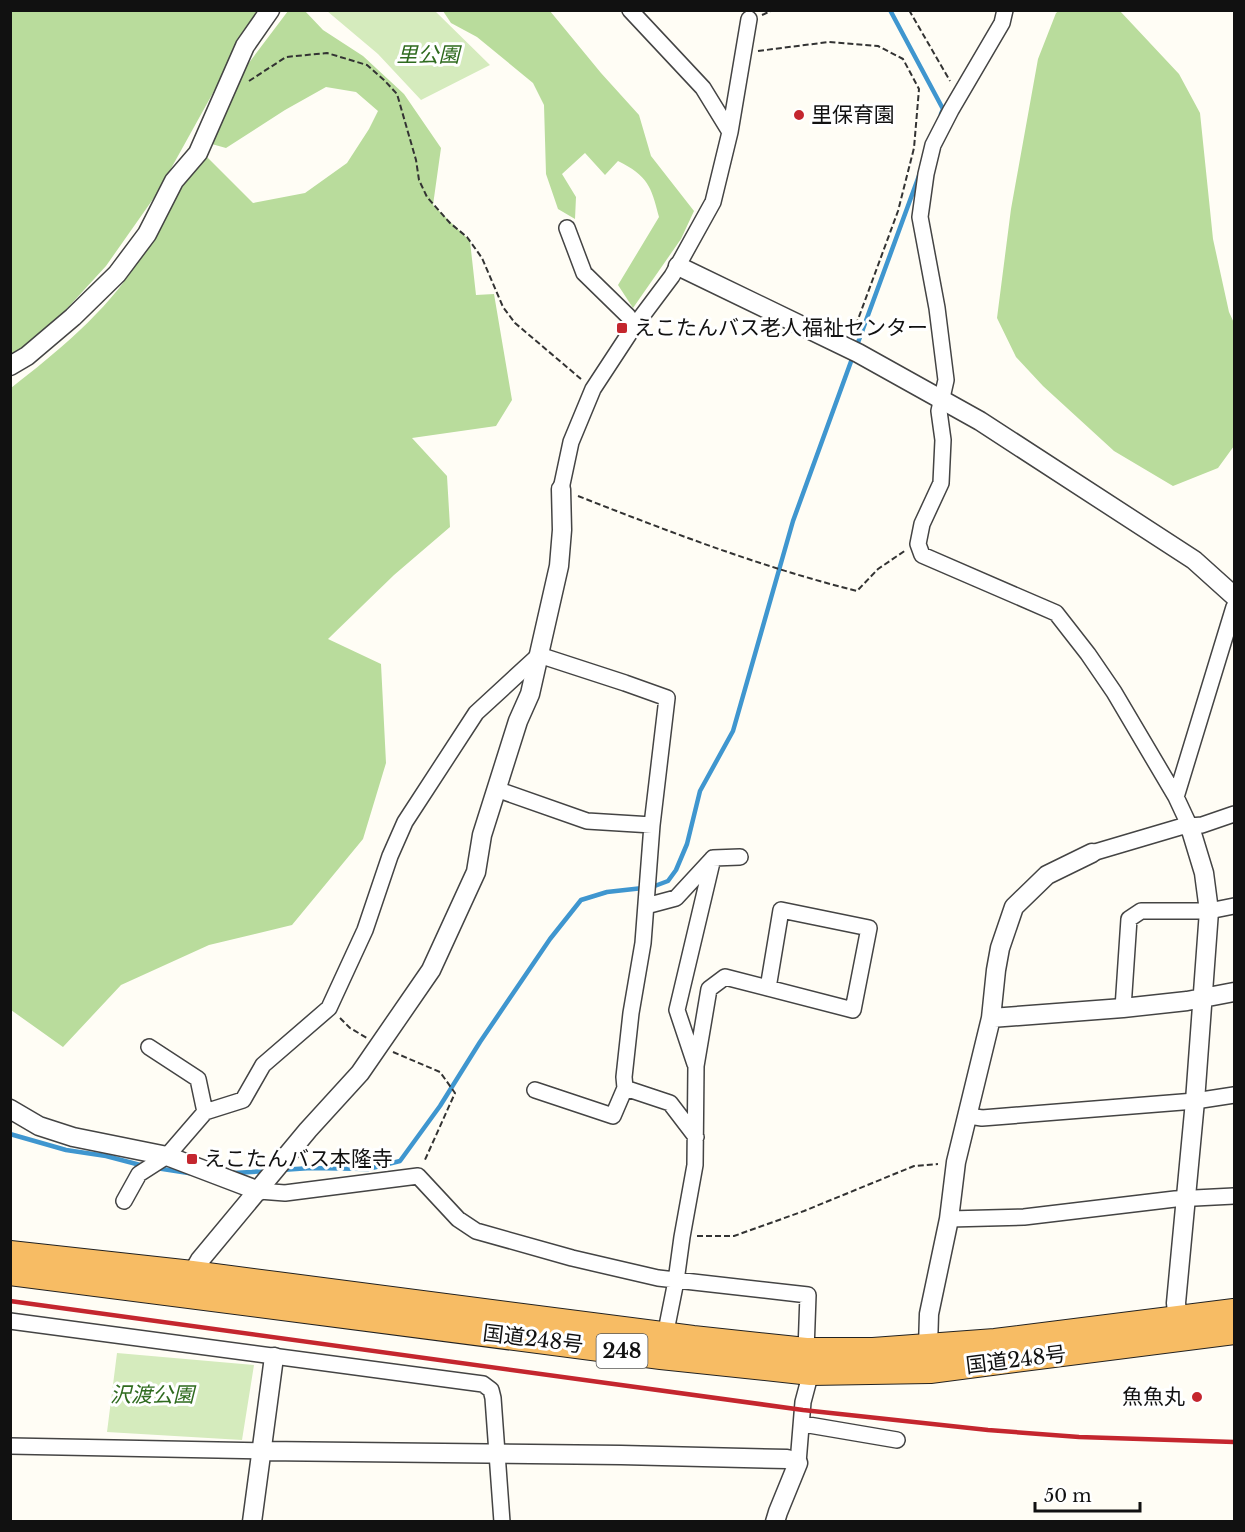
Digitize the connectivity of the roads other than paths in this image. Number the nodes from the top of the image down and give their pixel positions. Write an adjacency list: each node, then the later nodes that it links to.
1 (270, 10): 9 (street)
2 (630, 10): 5 (street)
3 (1005, 10): 10 (street)
4 (749, 20): 5 (street)
5 (730, 132): 7 (street)
6 (567, 228): 8 (street)
7 (678, 266): 8 (street); 10 (street)
8 (633, 328): 11 (street)
9 (10, 366)
10 (941, 398): 12 (street); 16 (street)
11 (561, 489): 14 (street)
12 (1234, 596)
13 (1234, 607): 16 (street)
14 (539, 655): 15 (street); 18 (street); 38 (street)
15 (496, 789): 18 (street); 42 (street)
16 (1176, 797): 19 (street)
17 (1234, 814): 19 (street)
18 (652, 825): 23 (street)
19 (1190, 827): 20 (street); 25 (street)
20 (1092, 853): 30 (street)
21 (740, 857): 22 (street)
22 (713, 858): 23 (street); 32 (street)
23 (646, 906): 33 (street)
24 (1234, 906): 25 (street)
25 (1209, 911): 28 (street); 29 (street)
26 (768, 988): 26 (street); 32 (street)
27 (1234, 992): 28 (street)
28 (1202, 999): 29 (street); 36 (street)
29 (1123, 1008): 30 (street)
30 (991, 1018): 39 (street)
31 (149, 1047): 38 (street)
32 (696, 1066): 40 (street)
33 (625, 1088): 34 (street); 40 (street)
34 (535, 1090)
35 (1234, 1095): 36 (street)
36 (1196, 1101): 39 (street); 44 (street)
37 (10, 1109): 41 (street)
38 (205, 1112): 41 (street)
39 (969, 1116): 46 (street)
40 (696, 1137): 49 (street)
41 (167, 1156): 42 (street); 45 (street)
42 (265, 1184): 49 (street); 50 (street)
43 (1234, 1196): 44 (street)
44 (1186, 1198): 46 (street); 53 (street)
45 (124, 1201)
46 (949, 1220): 56 (street)
47 (10, 1254): 50 (highway, 国道248号 / 248)
48 (10, 1272): 50 (highway, 国道248号 / 248)
49 (676, 1281): 55 (street); 58 (street)
50 (189, 1285): 55 (highway, 国道248号 / 248)
51 (1234, 1312): 53 (highway, 国道248号 / 248)
52 (10, 1321): 57 (street)
53 (1179, 1329): 54 (highway, 国道248号 / 248); 56 (highway, 国道248号 / 248); 58 (highway, 国道248号 / 248)
54 (1234, 1331)
55 (663, 1345): 58 (highway, 国道248号 / 248)
56 (928, 1347): 58 (highway, 国道248号 / 248)
57 (274, 1357): 62 (street); 63 (street)
58 (809, 1362): 59 (street)
59 (803, 1424): 60 (street); 64 (street)
60 (897, 1440)
61 (10, 1446): 62 (street)
62 (262, 1451): 63 (street); 65 (street)
63 (498, 1455): 64 (street); 66 (street)
64 (798, 1463): 67 (street)
65 (252, 1521)
66 (502, 1521)
67 (775, 1521)

